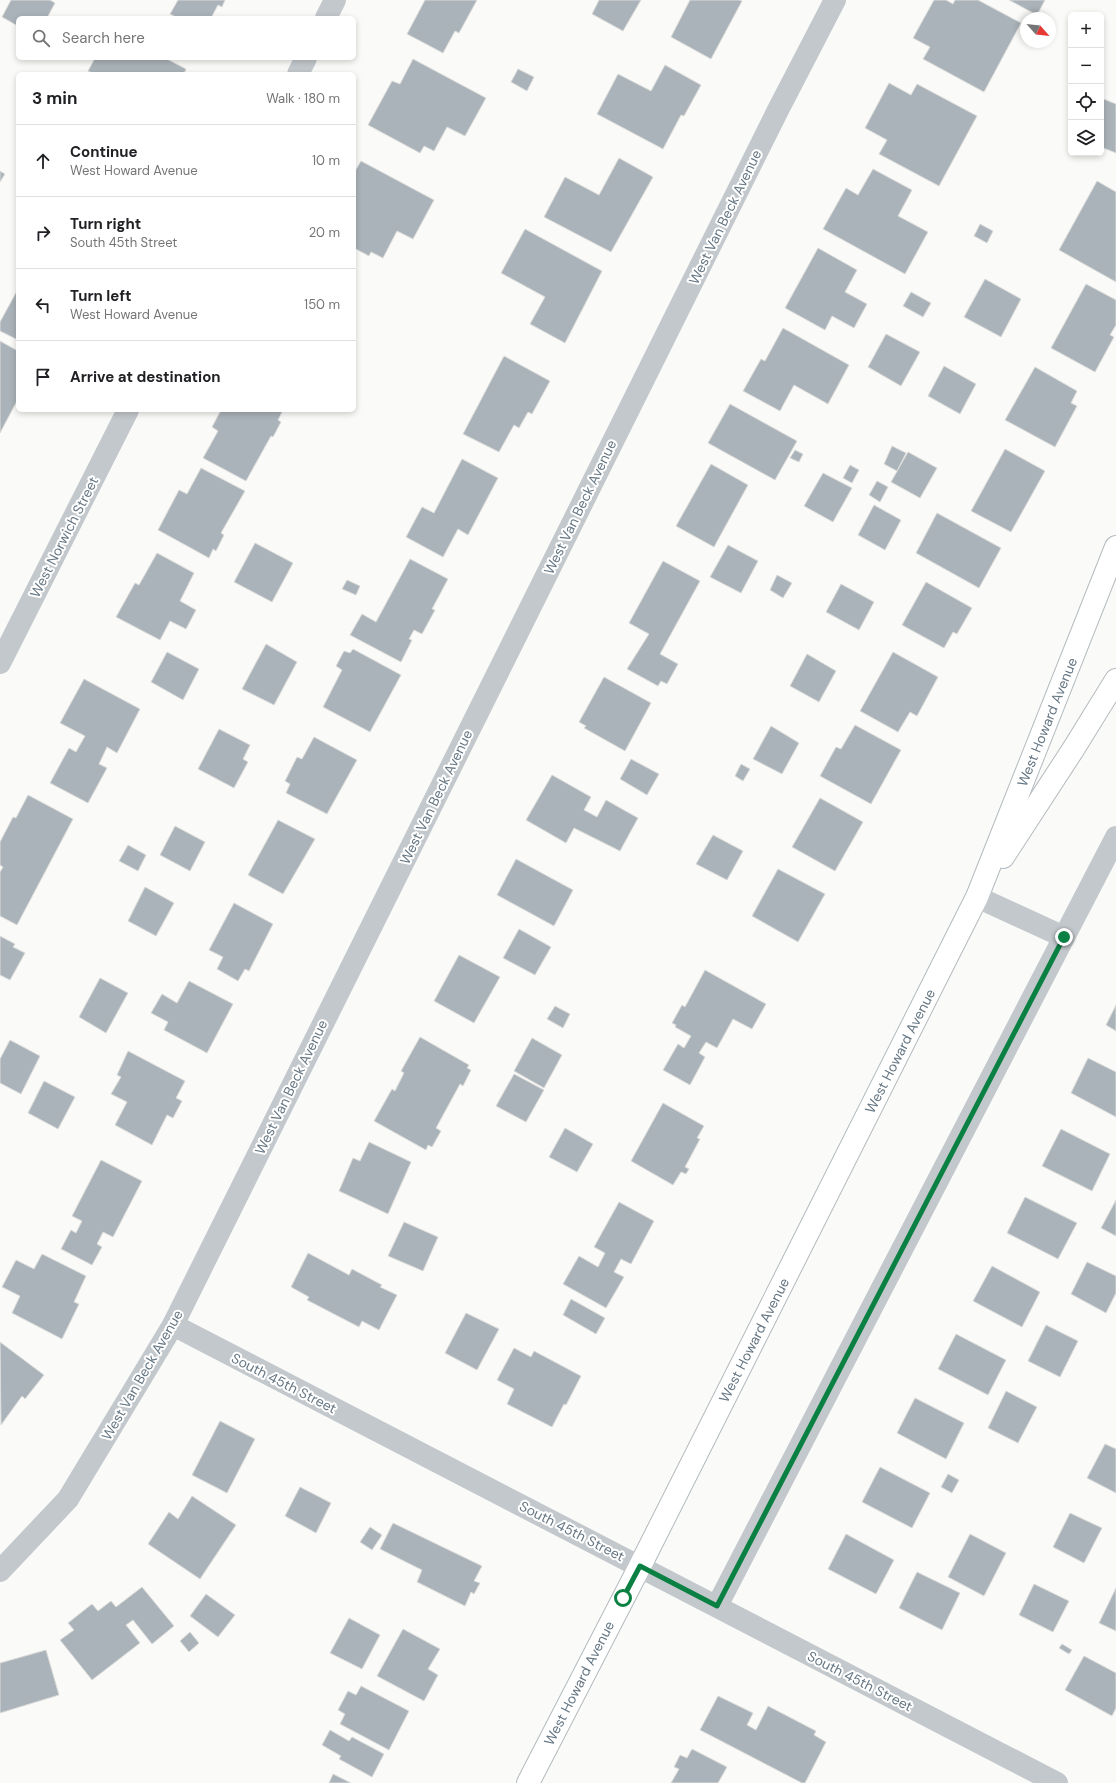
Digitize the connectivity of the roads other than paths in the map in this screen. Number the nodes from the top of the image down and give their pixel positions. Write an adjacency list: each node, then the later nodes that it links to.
1 (335, 0): 3 (street)
2 (836, 0): 13 (street, West Van Beck Avenue)
3 (327, 16)
4 (305, 60): 5 (street)
5 (299, 72)
6 (127, 412): 8 (street, West Norwich Street)
7 (1116, 547): 11 (street, West Howard Avenue)
8 (0, 663)
9 (1116, 680): 11 (street, West Howard Avenue)
10 (1116, 837): 12 (street)
11 (978, 897): 12 (street); 14 (street, West Howard Avenue)
12 (1064, 937): 16 (street)
13 (173, 1326): 14 (street, South 45th Street); 15 (street, West Van Beck Avenue)
14 (640, 1566): 16 (street, South 45th Street); 17 (street, West Howard Avenue)
15 (0, 1571)
16 (717, 1606): 18 (street, South 45th Street)
17 (528, 1783)
18 (1057, 1783)

